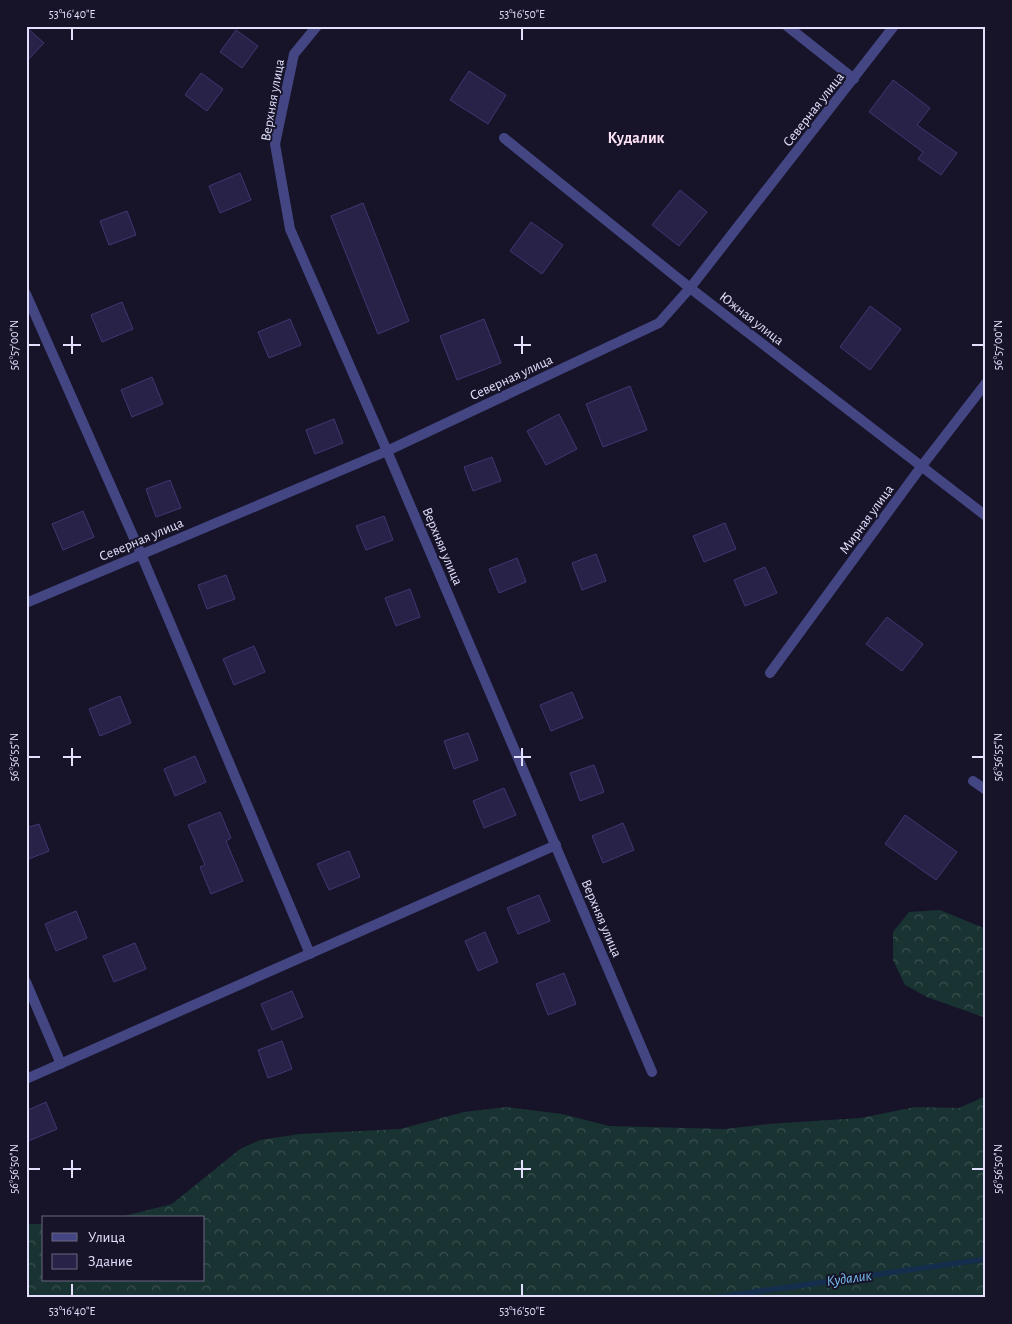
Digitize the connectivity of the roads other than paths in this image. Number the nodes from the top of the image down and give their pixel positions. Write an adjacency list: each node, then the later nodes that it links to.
1 (317, 26): 9 (street, Верхняя улица)
2 (787, 26): 4 (street)
3 (894, 26): 4 (street, Северная улица)
4 (854, 79): 6 (street, Северная улица)
5 (504, 138): 6 (street, Южная улица)
6 (690, 288): 9 (street, Северная улица); 10 (street, Южная улица)
7 (26, 294): 12 (street)
8 (986, 383): 10 (street, Мирная улица)
9 (387, 451): 12 (street, Северная улица); 17 (street, Верхняя улица)
10 (921, 467): 11 (street, Южная улица); 14 (street, Мирная улица)
11 (986, 516)
12 (141, 554): 13 (street, Северная улица); 18 (street)
13 (26, 603)
14 (770, 673)
15 (973, 781): 16 (street)
16 (986, 790)
17 (556, 845): 18 (street); 21 (street, Верхняя улица)
18 (310, 954): 20 (street)
19 (26, 982): 20 (street)
20 (60, 1064): 22 (street)
21 (652, 1072)
22 (26, 1079)

